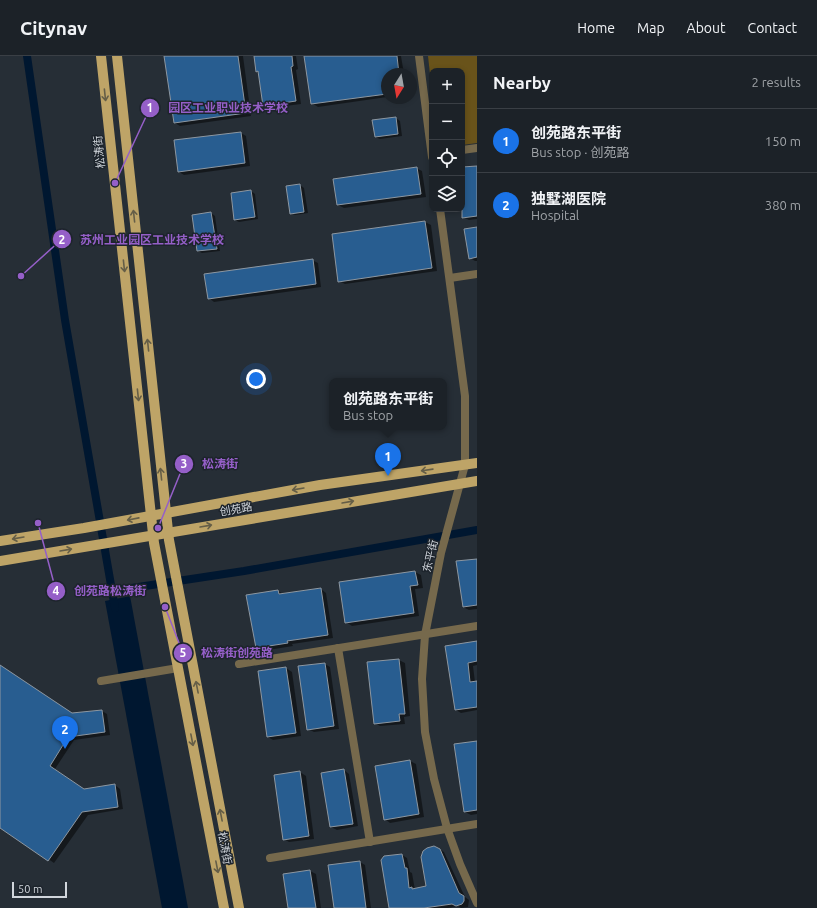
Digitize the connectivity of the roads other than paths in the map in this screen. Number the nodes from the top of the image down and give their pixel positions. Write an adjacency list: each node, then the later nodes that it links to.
1 (101, 56): 15 (main road, 松涛街, one-way to 15)
2 (117, 56): 14 (main road, 松涛街, one-way to 2)
3 (419, 56): 4 (street)
4 (430, 140)
5 (477, 148): 6 (street)
6 (465, 150)
7 (440, 212): 9 (street, 东平街)
8 (477, 274): 9 (street)
9 (450, 278): 11 (street, 东平街)
10 (477, 463): 11 (main road, 创苑路)
11 (466, 465): 13 (street, 东平街); 14 (main road, 创苑路, one-way to 14)
12 (477, 481): 13 (main road, 创苑路)
13 (460, 484): 16 (main road, 创苑路, one-way to 13); 21 (street, 东平街)
14 (166, 513): 15 (main road, 创苑路); 16 (main road, 松涛街)
15 (151, 515): 17 (main road, 松涛街); 18 (main road, 创苑路, one-way to 18)
16 (168, 532): 17 (main road, 创苑路); 32 (main road, 松涛街, one-way to 16)
17 (153, 535): 19 (main road, 创苑路, one-way to 17); 24 (main road, 松涛街)
18 (0, 541)
19 (0, 561)
20 (477, 626): 21 (street)
21 (425, 635): 22 (street); 27 (street, 东平街)
22 (338, 648): 23 (street); 28 (street)
23 (239, 664)
24 (178, 668): 25 (street); 31 (main road, 松涛街, one-way to 31)
25 (102, 681)
26 (477, 824): 27 (street)
27 (447, 828): 28 (street); 30 (street, 东平街)
28 (370, 842): 29 (street)
29 (270, 858)
30 (477, 902)
31 (224, 908)
32 (239, 908)

